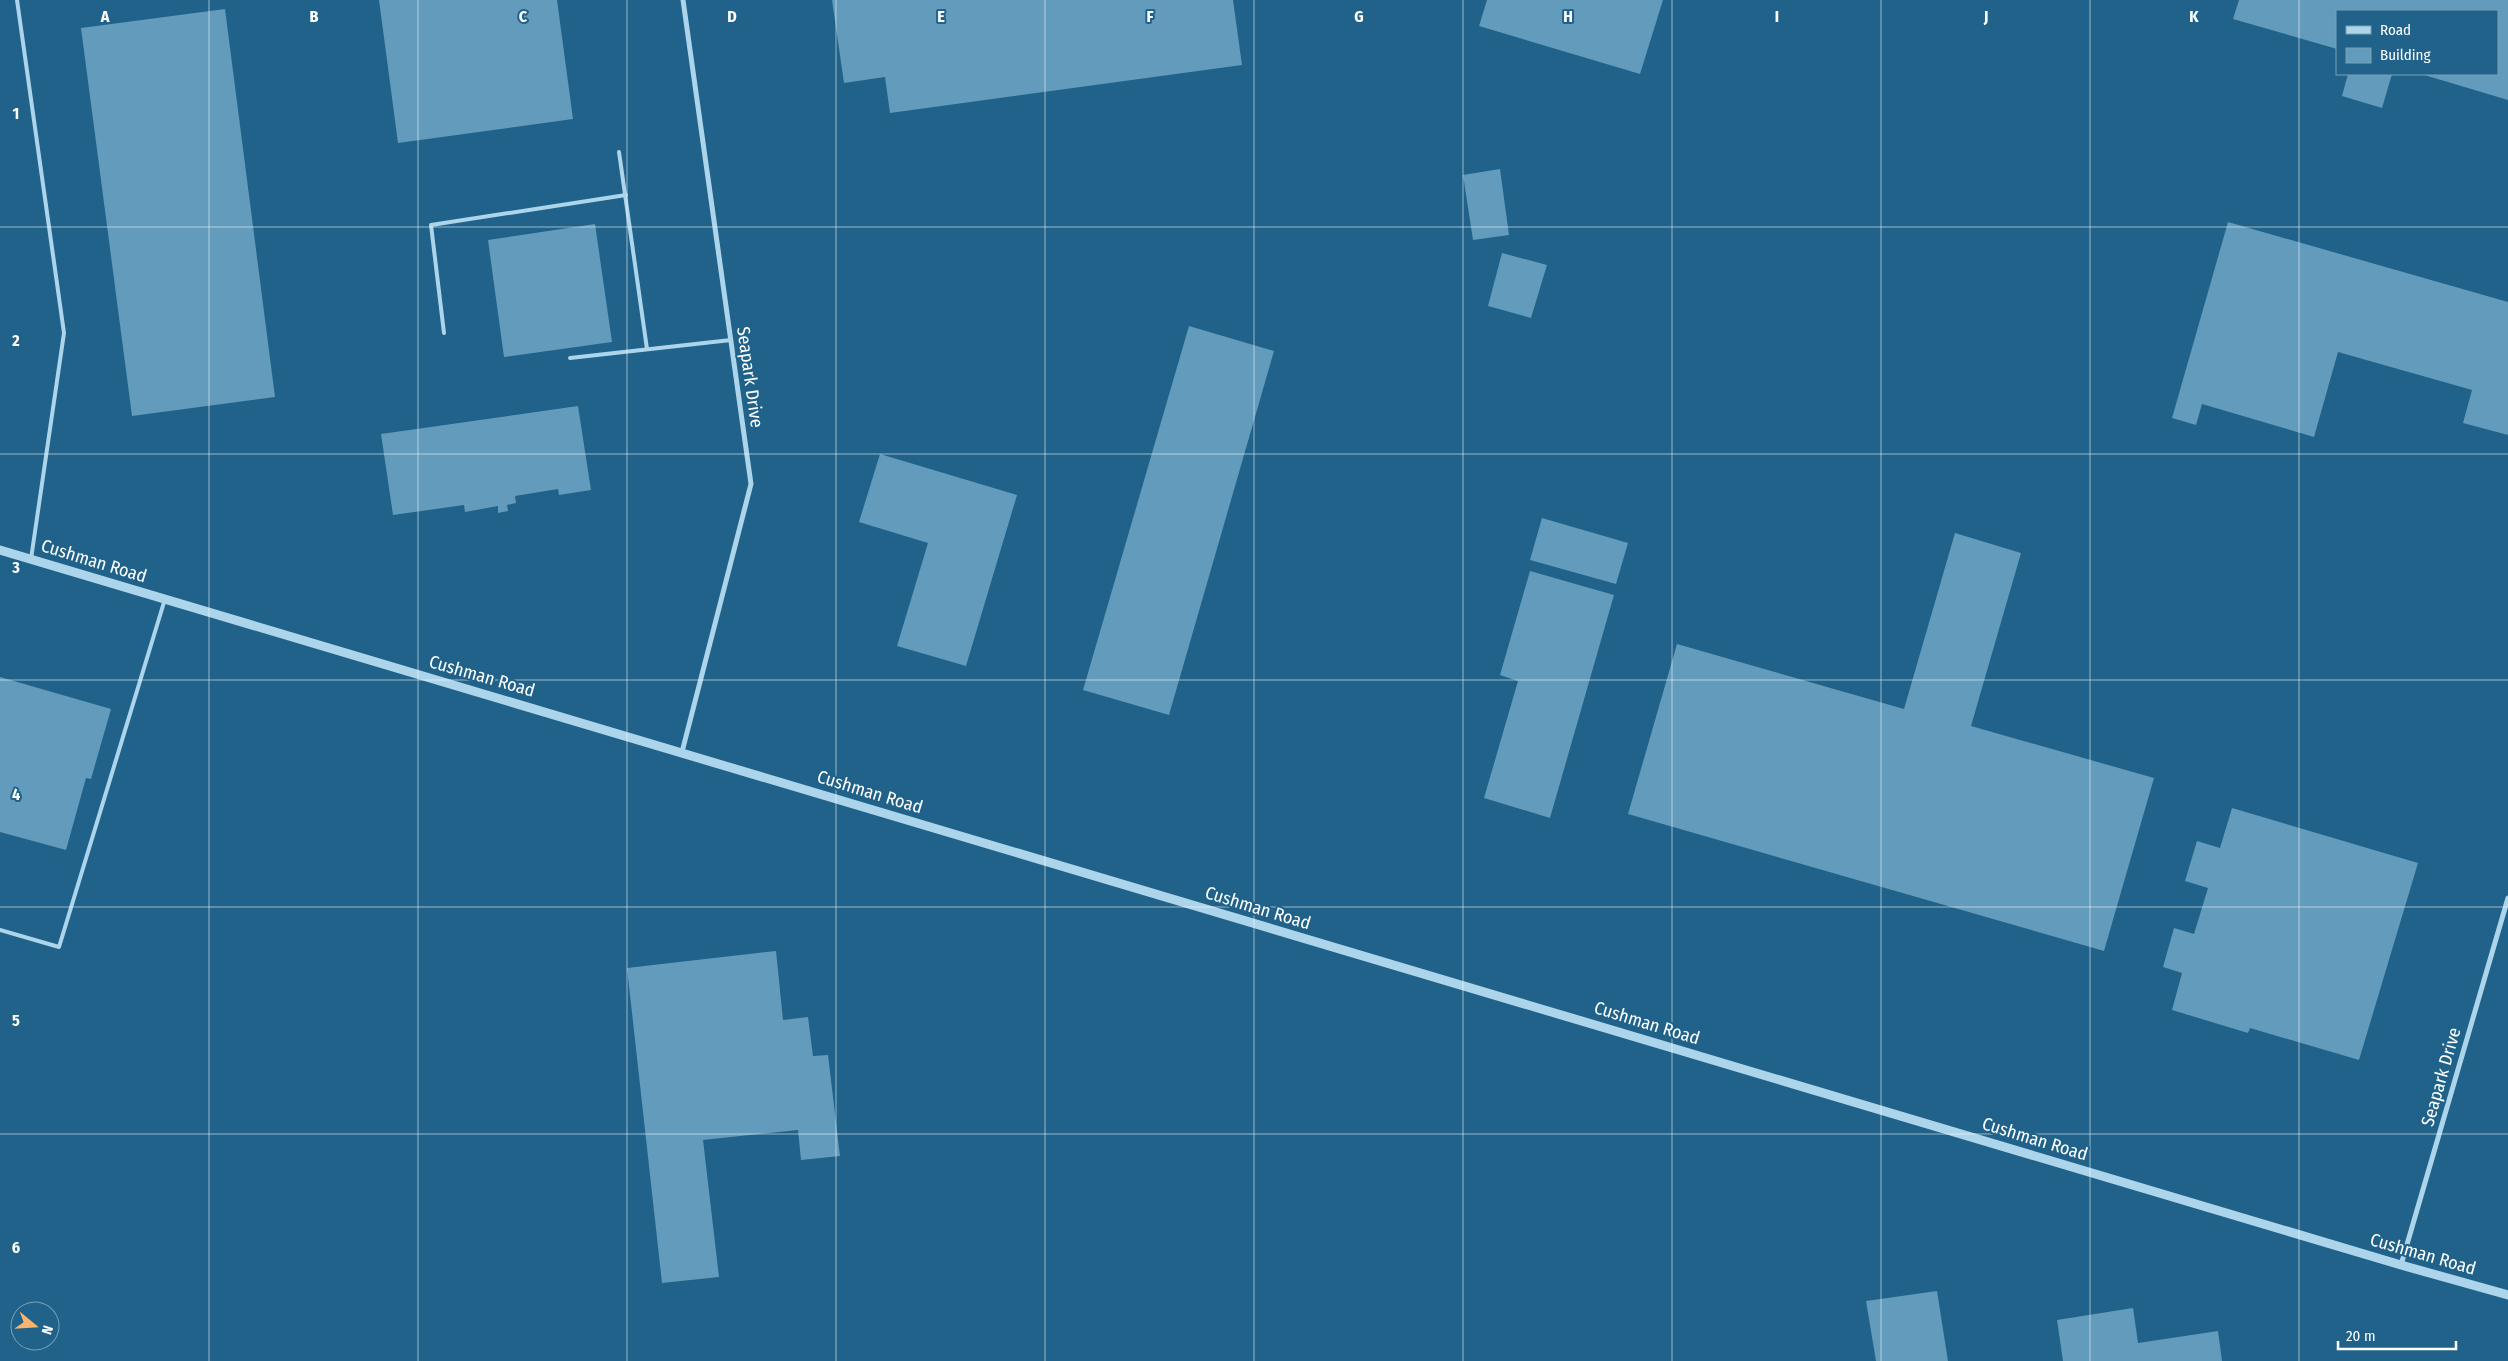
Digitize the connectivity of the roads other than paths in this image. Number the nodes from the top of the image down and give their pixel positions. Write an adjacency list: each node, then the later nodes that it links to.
1 (17, 0): 10 (lane)
2 (683, 0): 6 (street, Seapark Drive)
3 (619, 152): 4 (lane)
4 (626, 195): 5 (lane); 7 (lane)
5 (444, 332)
6 (731, 340): 7 (lane); 12 (street, Seapark Drive)
7 (647, 349): 8 (lane)
8 (570, 358)
9 (0, 550): 10 (street, Cushman Road)
10 (31, 559): 11 (street, Cushman Road)
11 (165, 599): 12 (street, Cushman Road); 14 (lane)
12 (682, 752): 15 (street, Cushman Road)
13 (2508, 898): 15 (street, Seapark Drive)
14 (0, 930)
15 (2401, 1265): 16 (street, Cushman Road)
16 (2508, 1295)

